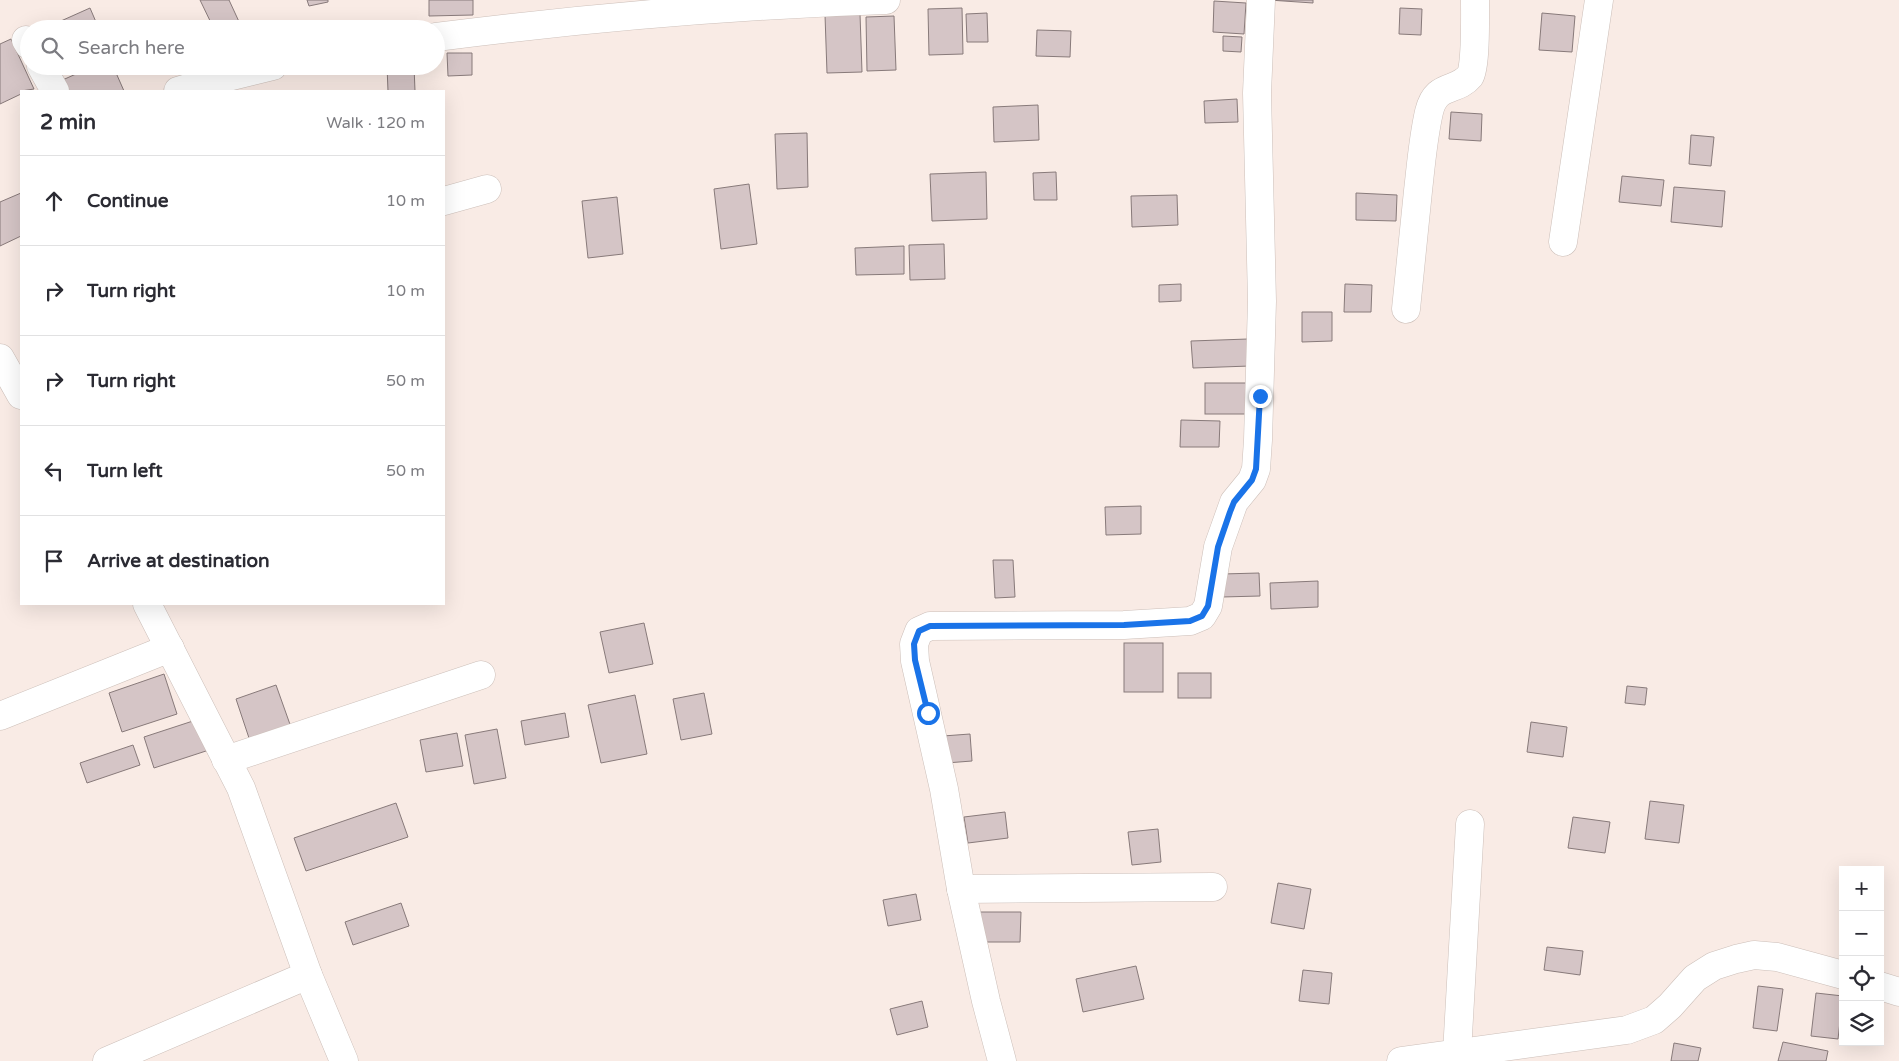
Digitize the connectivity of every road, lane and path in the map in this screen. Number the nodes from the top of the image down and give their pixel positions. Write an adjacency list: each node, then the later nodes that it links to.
1 (886, 0): 5 (street)
2 (1261, 0): 24 (street)
3 (1475, 0): 14 (street)
4 (1599, 0): 13 (street)
5 (737, 4): 6 (street)
6 (445, 36)
7 (46, 75): 9 (street)
8 (239, 75): 10 (street)
9 (54, 90)
10 (182, 90)
11 (487, 189): 12 (street)
12 (445, 201)
13 (1563, 242)
14 (1406, 309)
15 (0, 358): 16 (street)
16 (19, 387)
17 (148, 605): 18 (street)
18 (170, 648): 20 (street); 21 (street)
19 (481, 675): 21 (street)
20 (0, 716)
21 (226, 760): 25 (street)
22 (1470, 824): 30 (street)
23 (1213, 887): 24 (street)
24 (961, 888): 33 (street)
25 (308, 975): 31 (street); 32 (street)
26 (1839, 975): 29 (street)
27 (1884, 987): 28 (street)
28 (1899, 992)
29 (1560, 1050): 30 (street)
30 (1457, 1054): 34 (street)
31 (108, 1061)
32 (344, 1061)
33 (1002, 1061)
34 (1401, 1061)

